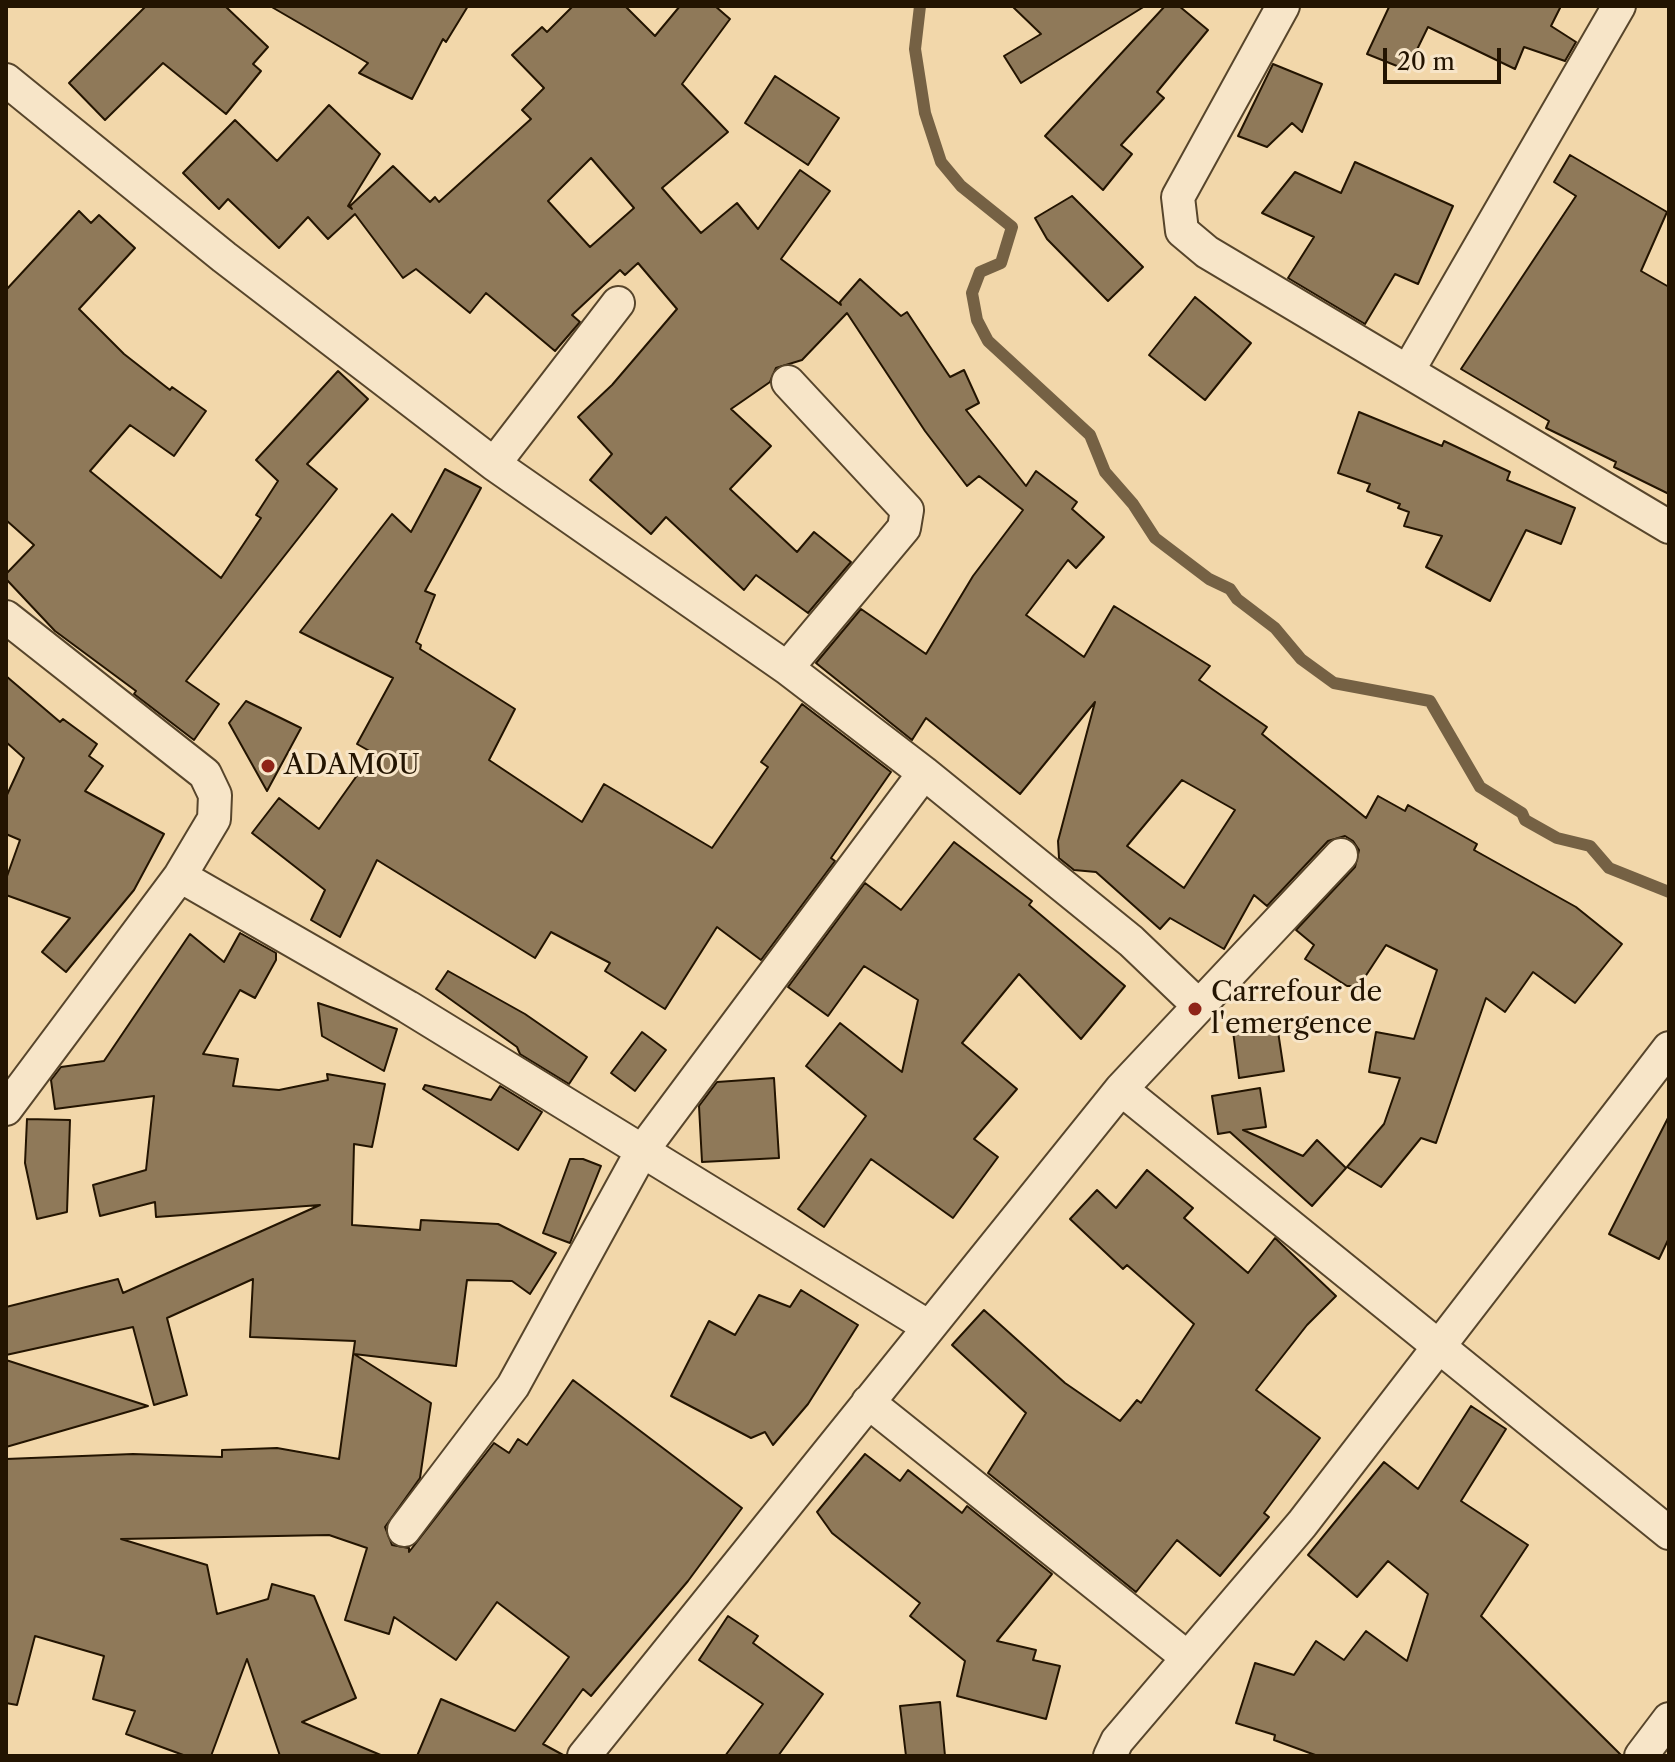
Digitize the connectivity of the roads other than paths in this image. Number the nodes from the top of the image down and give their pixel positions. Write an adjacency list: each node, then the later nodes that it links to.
1 (1283, 6): 5 (street)
2 (1619, 6): 5 (street)
3 (6, 80): 7 (street)
4 (618, 303): 7 (street)
5 (1408, 371): 8 (street)
6 (788, 382): 10 (street)
7 (494, 464): 10 (street)
8 (1669, 527)
9 (6, 617): 13 (street)
10 (787, 668): 11 (street)
11 (924, 773): 14 (street); 18 (street)
12 (1341, 855): 14 (street)
13 (180, 876): 17 (street); 18 (street)
14 (1199, 1006): 16 (street)
15 (1669, 1048): 20 (street)
16 (1121, 1089): 19 (street); 20 (street)
17 (6, 1109)
18 (642, 1151): 19 (street); 22 (street)
19 (929, 1327): 21 (street)
20 (1438, 1349): 23 (street); 24 (street)
21 (868, 1402): 24 (street); 26 (street)
22 (404, 1530)
23 (1669, 1533)
24 (1188, 1658): 27 (street)
25 (1669, 1719): 28 (street)
26 (584, 1756)
27 (1110, 1756)
28 (1641, 1756)

